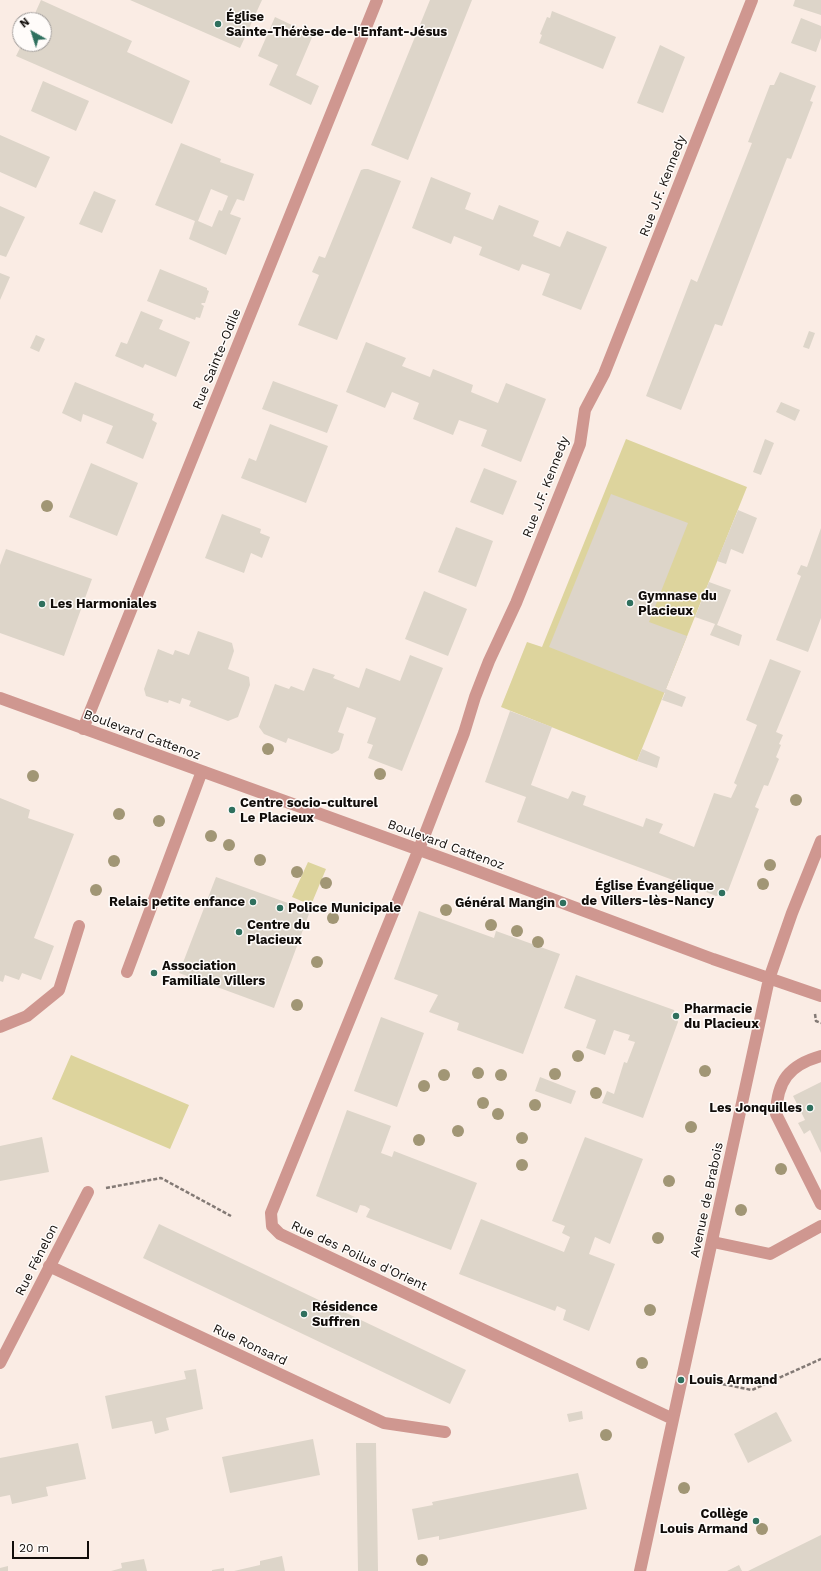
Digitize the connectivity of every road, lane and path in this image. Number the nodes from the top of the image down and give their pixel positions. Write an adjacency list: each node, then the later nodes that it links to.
1 (377, 0): 4 (street, Rue Sainte-Odile)
2 (752, 0): 7 (street, Rue J.F. Kennedy)
3 (0, 698): 4 (street, Boulevard Cattenoz)
4 (83, 729): 5 (street, Boulevard Cattenoz)
5 (202, 771): 7 (street, Boulevard Cattenoz); 9 (street)
6 (821, 840): 10 (street, Avenue de Brabois)
7 (418, 850): 10 (street, Boulevard Cattenoz); 23 (street, Rue des Poilus d'Orient)
8 (78, 926): 12 (street)
9 (127, 972)
10 (769, 979): 11 (street, Boulevard Cattenoz); 18 (street, Avenue de Brabois)
11 (821, 996)
12 (0, 1027)
13 (821, 1056): 15 (street)
14 (88, 1192): 16 (path); 19 (street, Rue Fénelon)
15 (821, 1204)
16 (231, 1216)
17 (821, 1226): 18 (street)
18 (713, 1242): 23 (street, Avenue de Brabois)
19 (49, 1266): 21 (street, Rue Fénelon); 24 (street, Rue Ronsard)
20 (821, 1360): 22 (path)
21 (0, 1363)
22 (717, 1383)
23 (673, 1419): 25 (street, Avenue de Brabois)
24 (445, 1432)
25 (640, 1571)

